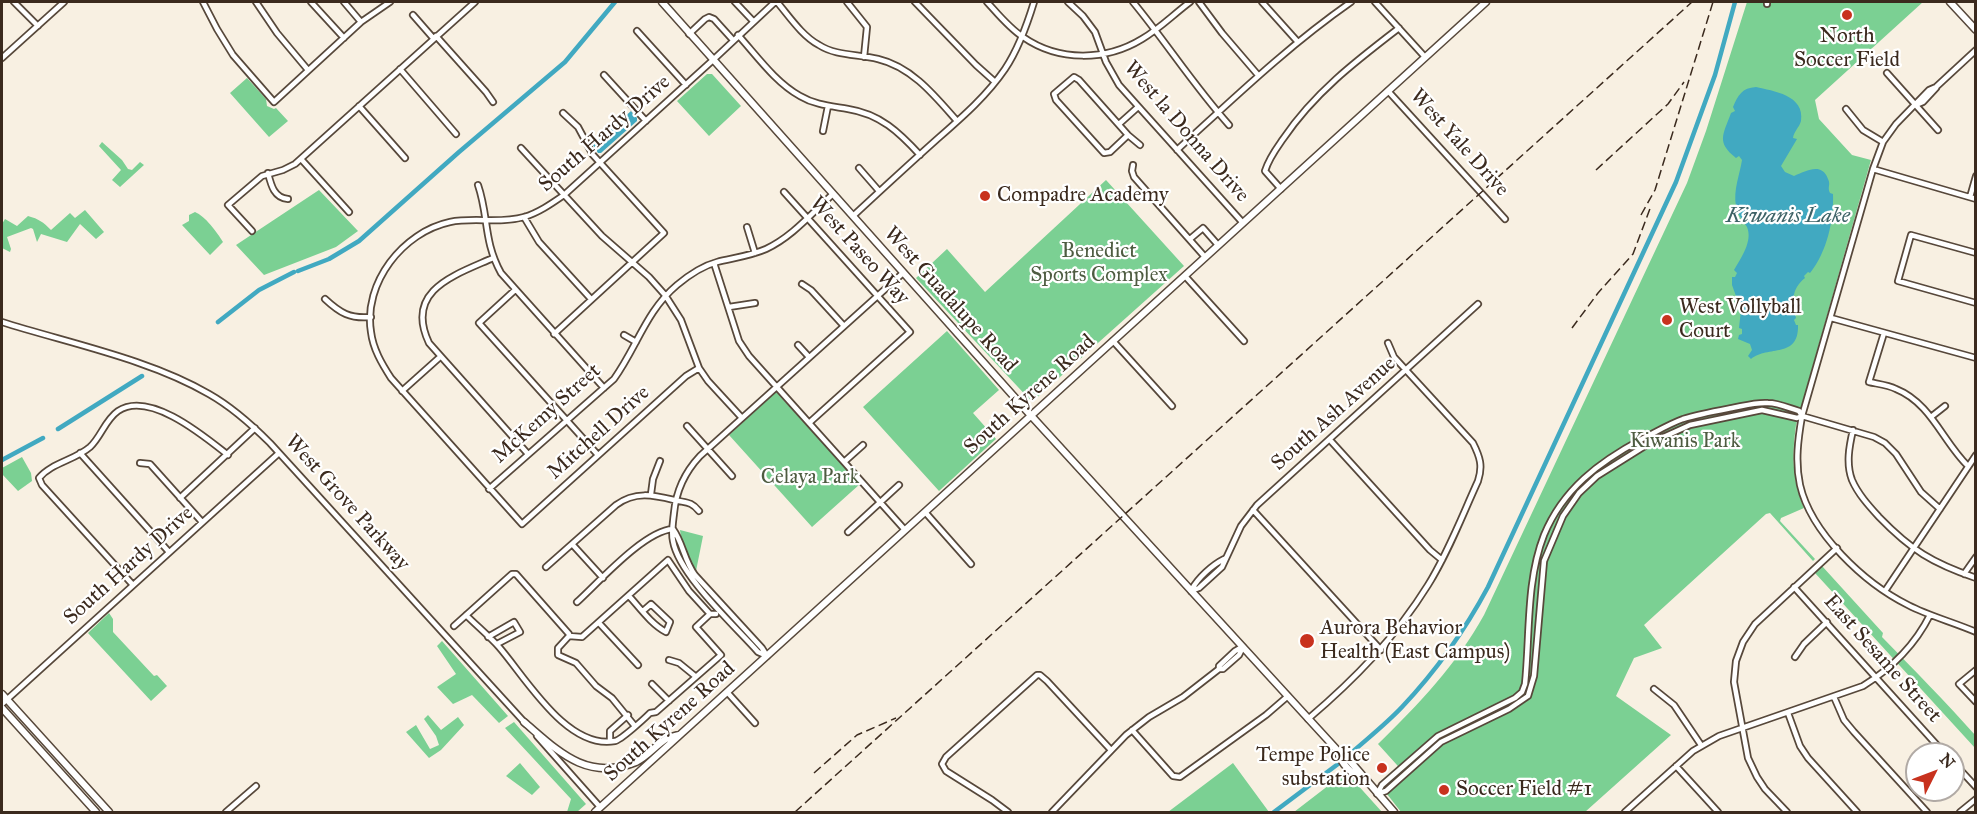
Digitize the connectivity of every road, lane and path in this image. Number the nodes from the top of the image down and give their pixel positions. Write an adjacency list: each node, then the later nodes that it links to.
1 (14, 2): 29 (street)
2 (64, 2): 29 (street)
3 (203, 2): 48 (street)
4 (256, 2): 48 (street)
5 (311, 2): 37 (street)
6 (344, 2): 28 (street)
7 (390, 2): 28 (street)
8 (475, 2): 38 (street)
9 (662, 2): 34 (main road, West Guadalupe Road)
10 (735, 2): 27 (street)
11 (773, 2): 27 (street, South Hardy Drive); 43 (street)
12 (847, 2): 43 (street)
13 (915, 2): 52 (street)
14 (987, 2): 36 (street)
15 (1034, 2): 36 (street)
16 (1068, 2): 42 (street, West la Donna Drive)
17 (1133, 2): 31 (street)
18 (1190, 2): 31 (street)
19 (1199, 2): 51 (street)
20 (1262, 2): 25 (street)
21 (1351, 2): 40 (street)
22 (1375, 2): 30 (street)
23 (1486, 2): 44 (main road, South Kyrene Road)
24 (1950, 2): 32 (main road)
25 (1268, 5): 40 (street)
26 (413, 15): 38 (street)
27 (753, 21): 35 (street, South Hardy Drive)
28 (361, 22): 37 (street)
29 (38, 26): 45 (street)
30 (1399, 28): 44 (street); 85 (street)
31 (1155, 29): 42 (street); 62 (street)
32 (1976, 30)
33 (637, 31): 53 (street)
34 (690, 33): 39 (street); 46 (main road, West Guadalupe Road)
35 (738, 35): 39 (street, South Hardy Drive); 58 (street)
36 (1022, 36): 42 (street); 52 (street)
37 (344, 38): 48 (street)
38 (435, 38): 47 (street); 55 (street)
39 (733, 40): 46 (street, South Hardy Drive)
40 (1297, 41): 51 (street)
41 (1976, 50): 56 (street)
42 (1102, 54): 59 (street, West la Donna Drive)
43 (864, 57): 64 (street)
44 (1425, 57): 54 (main road, South Kyrene Road)
45 (2, 58)
46 (713, 60): 53 (street, South Hardy Drive); 88 (main road, West Guadalupe Road)
47 (399, 69): 57 (street); 69 (street)
48 (308, 70)
49 (1887, 73): 56 (street)
50 (604, 75): 63 (street)
51 (1258, 75): 62 (street)
52 (995, 82): 64 (street)
53 (686, 85): 63 (street, South Hardy Drive)
54 (1388, 90): 85 (main road, South Kyrene Road); 96 (street, West Yale Drive)
55 (493, 102)
56 (1916, 105): 67 (street); 71 (street)
57 (359, 106): 76 (street); 77 (street)
58 (828, 106): 68 (street); 75 (street)
59 (1138, 107): 65 (street); 74 (street, West la Donna Drive)
60 (1846, 109): 71 (street)
61 (563, 113): 78 (street)
62 (1218, 113): 66 (street); 74 (street)
63 (646, 121): 78 (street, South Hardy Drive)
64 (957, 121): 75 (street)
65 (1119, 124): 70 (street); 70 (street)
66 (1229, 125)
67 (1938, 130)
68 (823, 131)
69 (456, 134)
70 (1128, 135): 72 (street)
71 (1883, 142): 81 (street)
72 (1140, 145)
73 (521, 148): 89 (street)
74 (1177, 150): 98 (street, West la Donna Drive)
75 (920, 155): 86 (street)
76 (405, 158)
77 (301, 159): 82 (street); 92 (street)
78 (600, 163): 89 (street, South Hardy Drive); 107 (street)
79 (1133, 165): 101 (street)
80 (859, 168): 86 (street)
81 (1873, 170): 90 (street); 122 (street)
82 (268, 173): 91 (street); 100 (street)
83 (1976, 176): 90 (street)
84 (478, 185): 97 (street)
85 (1281, 189): 98 (main road, South Kyrene Road)
86 (879, 191): 93 (street)
87 (784, 192): 95 (street, West Paseo Way)
88 (833, 194): 93 (main road, West Guadalupe Road); 95 (street, McKemy Street)
89 (564, 195): 94 (street, South Hardy Drive); 107 (street)
90 (1973, 198)
91 (288, 199)
92 (349, 212)
93 (853, 216): 109 (main road, West Guadalupe Road)
94 (524, 217): 97 (street, South Hardy Drive); 116 (street)
95 (807, 218): 103 (street, McKemy Street); 114 (street, West Paseo Way)
96 (1505, 219)
97 (484, 220): 106 (street); 121 (street, South Hardy Drive)
98 (1243, 223): 102 (main road, South Kyrene Road)
99 (747, 227): 103 (street)
100 (252, 231)
101 (1190, 239): 102 (street); 105 (street)
102 (1218, 245): 105 (main road, South Kyrene Road)
103 (755, 253): 108 (street, McKemy Street)
104 (1976, 253): 118 (street)
105 (1206, 257): 110 (main road, South Kyrene Road)
106 (493, 258): 112 (street); 133 (street)
107 (632, 262): 113 (street); 116 (street)
108 (714, 263): 113 (street, McKemy Street); 120 (street)
109 (903, 273): 114 (street); 145 (main road, West Guadalupe Road)
110 (1185, 276): 128 (main road, South Kyrene Road); 129 (street)
111 (802, 284): 124 (street)
112 (515, 290): 126 (street); 150 (street)
113 (665, 295): 130 (street, McKemy Street); 136 (street)
114 (877, 295): 124 (street); 151 (street, West Paseo Way)
115 (325, 299): 121 (street)
116 (591, 299): 126 (street)
117 (755, 303): 120 (street)
118 (1976, 303)
119 (1478, 304): 137 (street, South Ash Avenue)
120 (729, 307): 138 (street)
121 (371, 317): 140 (street)
122 (1831, 318): 125 (street); 146 (street)
123 (2, 321): 154 (street, West Grove Parkway)
124 (844, 326): 134 (street)
125 (1884, 333): 135 (street); 147 (street)
126 (554, 334): 139 (street)
127 (624, 335): 130 (street)
128 (1113, 341): 141 (street); 145 (main road, South Kyrene Road)
129 (1244, 341)
130 (636, 342): 139 (street, McKemy Street)
131 (1388, 343): 137 (street)
132 (798, 345): 134 (street)
133 (440, 357): 140 (street); 162 (street)
134 (809, 357): 138 (street)
135 (1976, 358)
136 (699, 368): 148 (street); 163 (street, Mitchell Drive)
137 (1406, 371): 156 (street, South Ash Avenue); 189 (street)
138 (777, 387): 148 (street); 151 (street)
139 (604, 388): 150 (street, McKemy Street)
140 (402, 391): 171 (street)
141 (1172, 406)
142 (1945, 406): 147 (street)
143 (1787, 408): 144 (street); 146 (street); 149 (street)
144 (1785, 415): 146 (street); 152 (street)
145 (1032, 416): 179 (main road, South Kyrene Road); 197 (main road, West Guadalupe Road)
146 (1802, 416): 155 (street); 185 (street)
147 (1932, 417): 168 (street)
148 (742, 418): 158 (street)
149 (1688, 418): 152 (street); 201 (street)
150 (566, 420): 162 (street, McKemy Street); 163 (street)
151 (809, 423): 166 (street)
152 (1690, 424): 202 (street)
153 (687, 426): 158 (street)
154 (255, 428): 160 (street, West Grove Parkway); 161 (street)
155 (1853, 430): 176 (street); 186 (street)
156 (1330, 440): 177 (street, South Ash Avenue); 189 (street)
157 (863, 445): 166 (street)
158 (708, 449): 169 (street); 174 (street)
159 (80, 453): 161 (street); 187 (street); 195 (street)
160 (279, 453): 180 (street, South Hardy Drive); 235 (street, West Grove Parkway)
161 (228, 454): 173 (street)
162 (528, 454): 171 (street, McKemy Street)
163 (598, 455): 171 (street, Mitchell Drive)
164 (1976, 455): 168 (street)
165 (660, 461): 172 (street)
166 (844, 462): 175 (street)
167 (140, 463): 173 (street)
168 (1968, 466): 176 (street)
169 (732, 476)
170 (899, 485): 175 (street)
171 (489, 489)
172 (651, 494): 174 (street); 184 (street)
173 (180, 498): 180 (street)
174 (676, 500): 178 (street); 181 (street)
175 (880, 503): 182 (street); 183 (street)
176 (1940, 509): 186 (street)
177 (1253, 510): 197 (street, South Ash Avenue); 214 (street)
178 (699, 511)
179 (925, 512): 182 (main road, South Kyrene Road); 190 (street)
180 (202, 522): 187 (street, South Hardy Drive)
181 (674, 530): 193 (street); 215 (street)
182 (905, 530): 215 (main road, South Kyrene Road)
183 (848, 532)
184 (572, 544): 191 (street); 193 (street)
185 (1837, 548): 196 (street); 198 (street)
186 (1912, 549): 192 (street); 198 (street)
187 (169, 552): 195 (street, South Hardy Drive)
188 (1976, 557): 192 (street)
189 (1442, 560): 214 (street)
190 (971, 564)
191 (546, 567)
192 (1964, 574): 194 (street)
193 (603, 578): 200 (street)
194 (1976, 578)
195 (133, 585): 227 (street, South Hardy Drive)
196 (1794, 587): 206 (street, East Sesame Street); 238 (street)
197 (1191, 591): 213 (main road, West Guadalupe Road)
198 (1885, 591): 205 (street)
199 (629, 596): 203 (street); 207 (street); 220 (street)
200 (577, 602)
201 (1531, 607): 202 (street); 230 (street)
202 (1539, 608): 232 (street)
203 (643, 611): 203 (street)
204 (466, 615): 208 (street); 210 (street); 211 (street)
205 (1930, 615): 209 (street); 221 (street)
206 (1827, 622): 216 (street); 221 (street, East Sesame Street)
207 (599, 623): 210 (street); 218 (street)
208 (454, 626)
209 (1976, 632)
210 (569, 636): 233 (street)
211 (488, 637): 212 (street); 212 (street)
212 (497, 644): 241 (street)
213 (1243, 647): 225 (main road, West Guadalupe Road); 239 (street)
214 (1381, 650): 234 (street)
215 (767, 656): 224 (main road, South Kyrene Road)
216 (1795, 657)
217 (669, 660): 220 (street)
218 (638, 665)
219 (1976, 670): 229 (street)
220 (695, 676): 228 (street)
221 (1876, 678): 226 (street); 242 (street, East Sesame Street)
222 (652, 684): 228 (street)
223 (1654, 689): 244 (street)
224 (728, 692): 236 (street); 240 (main road, South Kyrene Road)
225 (1288, 696): 234 (main road, West Guadalupe Road); 239 (street)
226 (1834, 698): 231 (street); 266 (street)
227 (3, 701): 256 (main road); 257 (main road)
228 (669, 701): 237 (street)
229 (1976, 702)
230 (1495, 707): 232 (street); 243 (street)
231 (1788, 713): 238 (street); 265 (street)
232 (1498, 714): 246 (street)
233 (628, 715): 237 (street); 241 (street)
234 (1308, 719): 253 (main road, West Guadalupe Road)
235 (524, 722): 240 (main road); 255 (street, West Grove Parkway)
236 (755, 723)
237 (634, 725): 241 (street)
238 (1743, 729): 244 (street); 264 (street)
239 (1132, 730): 245 (street)
240 (682, 733): 255 (main road, South Kyrene Road)
241 (610, 741)
242 (1935, 742)
243 (1428, 744): 246 (street); 248 (street)
244 (1701, 746): 247 (street)
245 (1110, 749): 259 (street); 260 (street)
246 (1433, 749): 250 (street)
247 (1676, 766): 262 (street); 263 (street)
248 (1396, 771): 250 (street); 253 (street)
249 (1965, 775): 252 (street)
250 (1402, 777): 253 (street)
251 (256, 786): 258 (street)
252 (1976, 787)
253 (1377, 794): 261 (main road, West Guadalupe Road)
254 (1976, 799): 267 (street)
255 (598, 810)
256 (96, 813)
257 (110, 813)
258 (226, 813)
259 (1008, 813)
260 (1052, 813)
261 (1394, 813)
262 (1625, 813)
263 (1718, 813)
264 (1787, 813)
265 (1857, 813)
266 (1927, 813)
267 (1960, 813)

